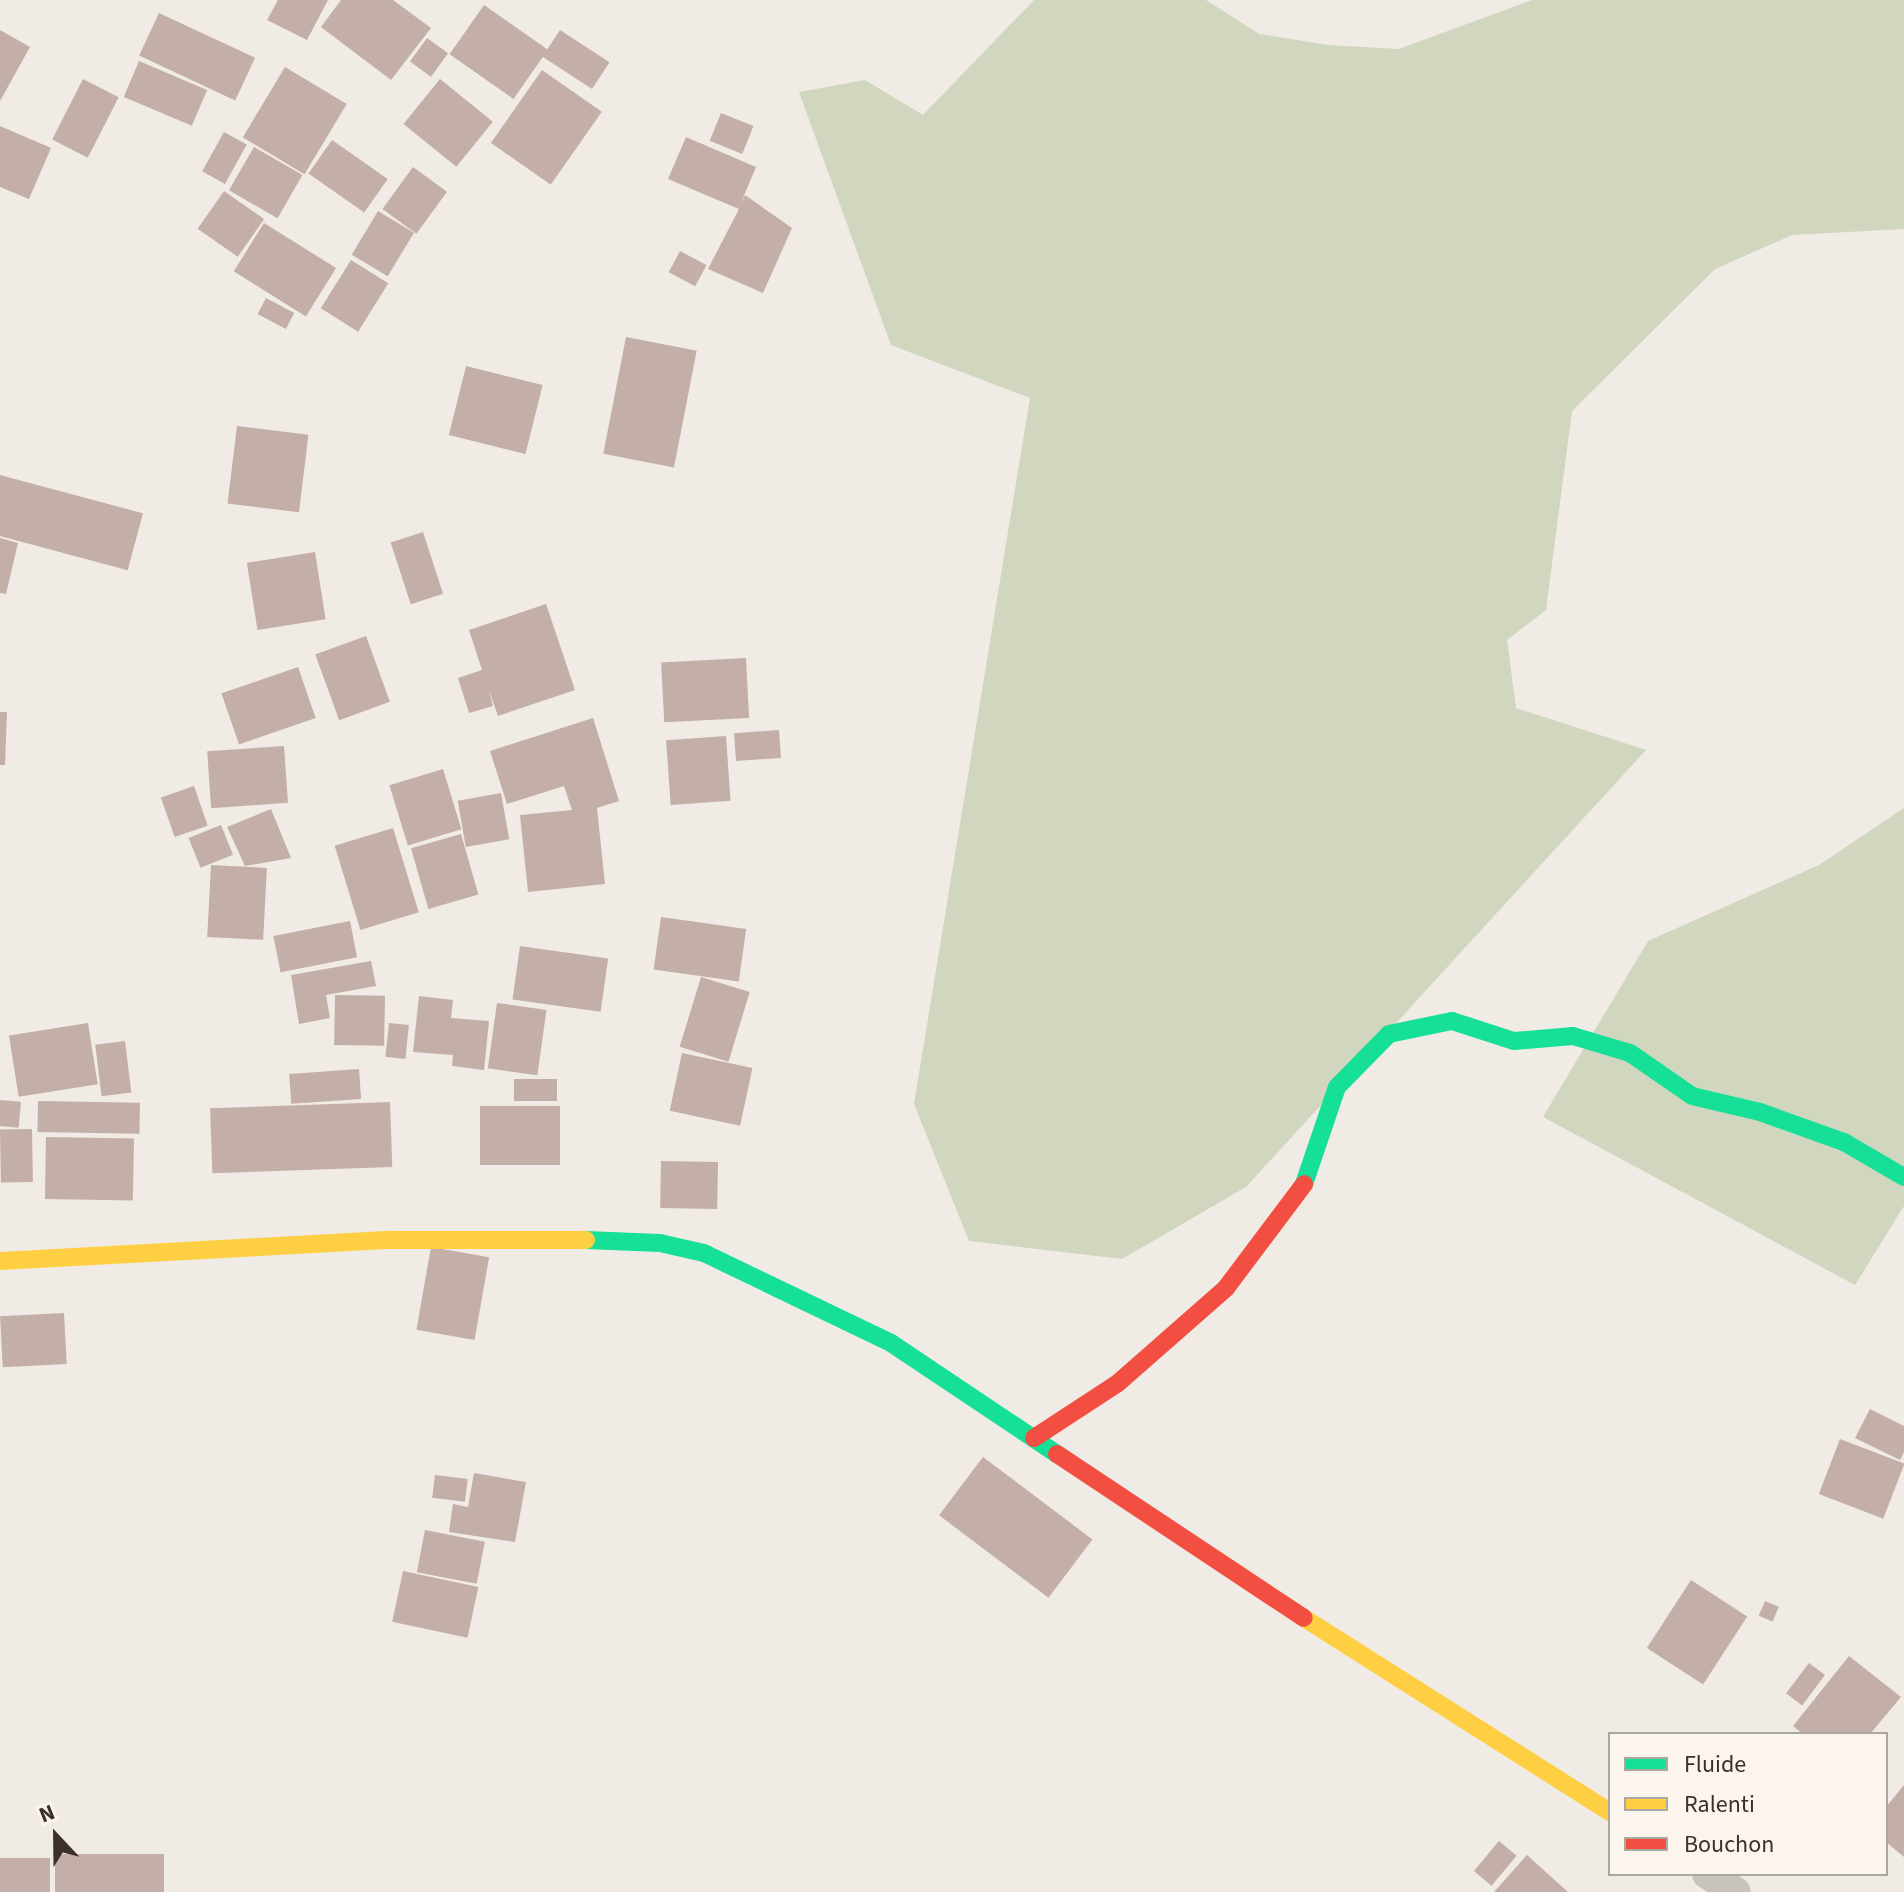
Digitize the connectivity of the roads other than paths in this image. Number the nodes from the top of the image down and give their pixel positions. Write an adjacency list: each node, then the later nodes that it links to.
1 (1904, 1177): 3 (street)
2 (0, 1261): 3 (street)
3 (1034, 1438): 4 (street)
4 (1608, 1811)
5 (1710, 1876): 6 (street)
6 (1736, 1892)

